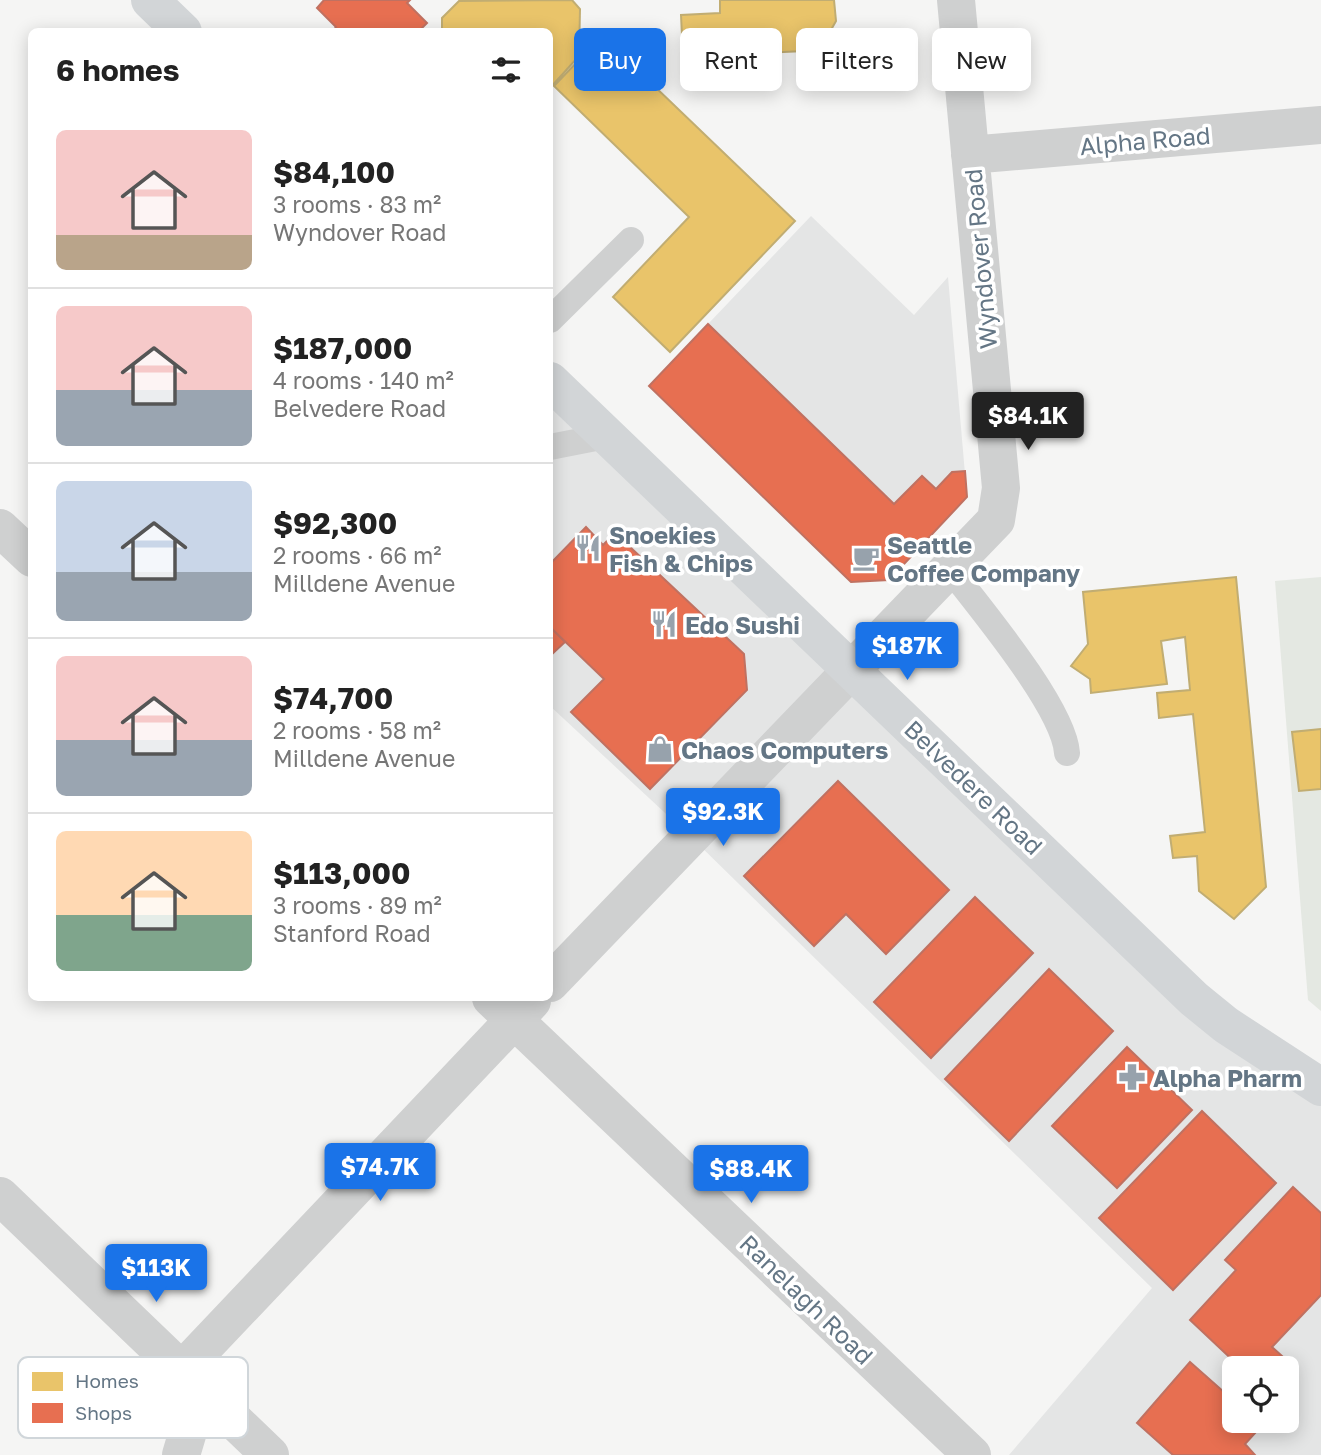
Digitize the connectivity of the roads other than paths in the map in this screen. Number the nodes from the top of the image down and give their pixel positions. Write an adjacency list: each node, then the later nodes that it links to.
1 (150, 0): 3 (main road)
2 (956, 0): 5 (street, Wyndover Road)
3 (179, 28)
4 (1321, 125): 5 (street, Alpha Road)
5 (970, 155): 13 (street, Wyndover Road)
6 (631, 240): 7 (lane)
7 (553, 317)
8 (553, 385): 9 (main road, Belvedere Road)
9 (606, 436): 10 (lane); 14 (main road, Belvedere Road)
10 (553, 446)
11 (0, 528): 12 (street)
12 (28, 554)
13 (950, 569): 14 (street, Wyndover Road); 15 (lane)
14 (852, 670): 16 (street, Wyndover Road); 18 (main road, Belvedere Road)
15 (1067, 753)
16 (553, 980)
17 (513, 1005): 21 (street); 24 (street, Ranelagh Road)
18 (1321, 1087)
19 (0, 1196): 20 (street)
20 (168, 1357)
21 (210, 1357)
22 (248, 1434): 23 (street)
23 (270, 1455)
24 (972, 1455)

